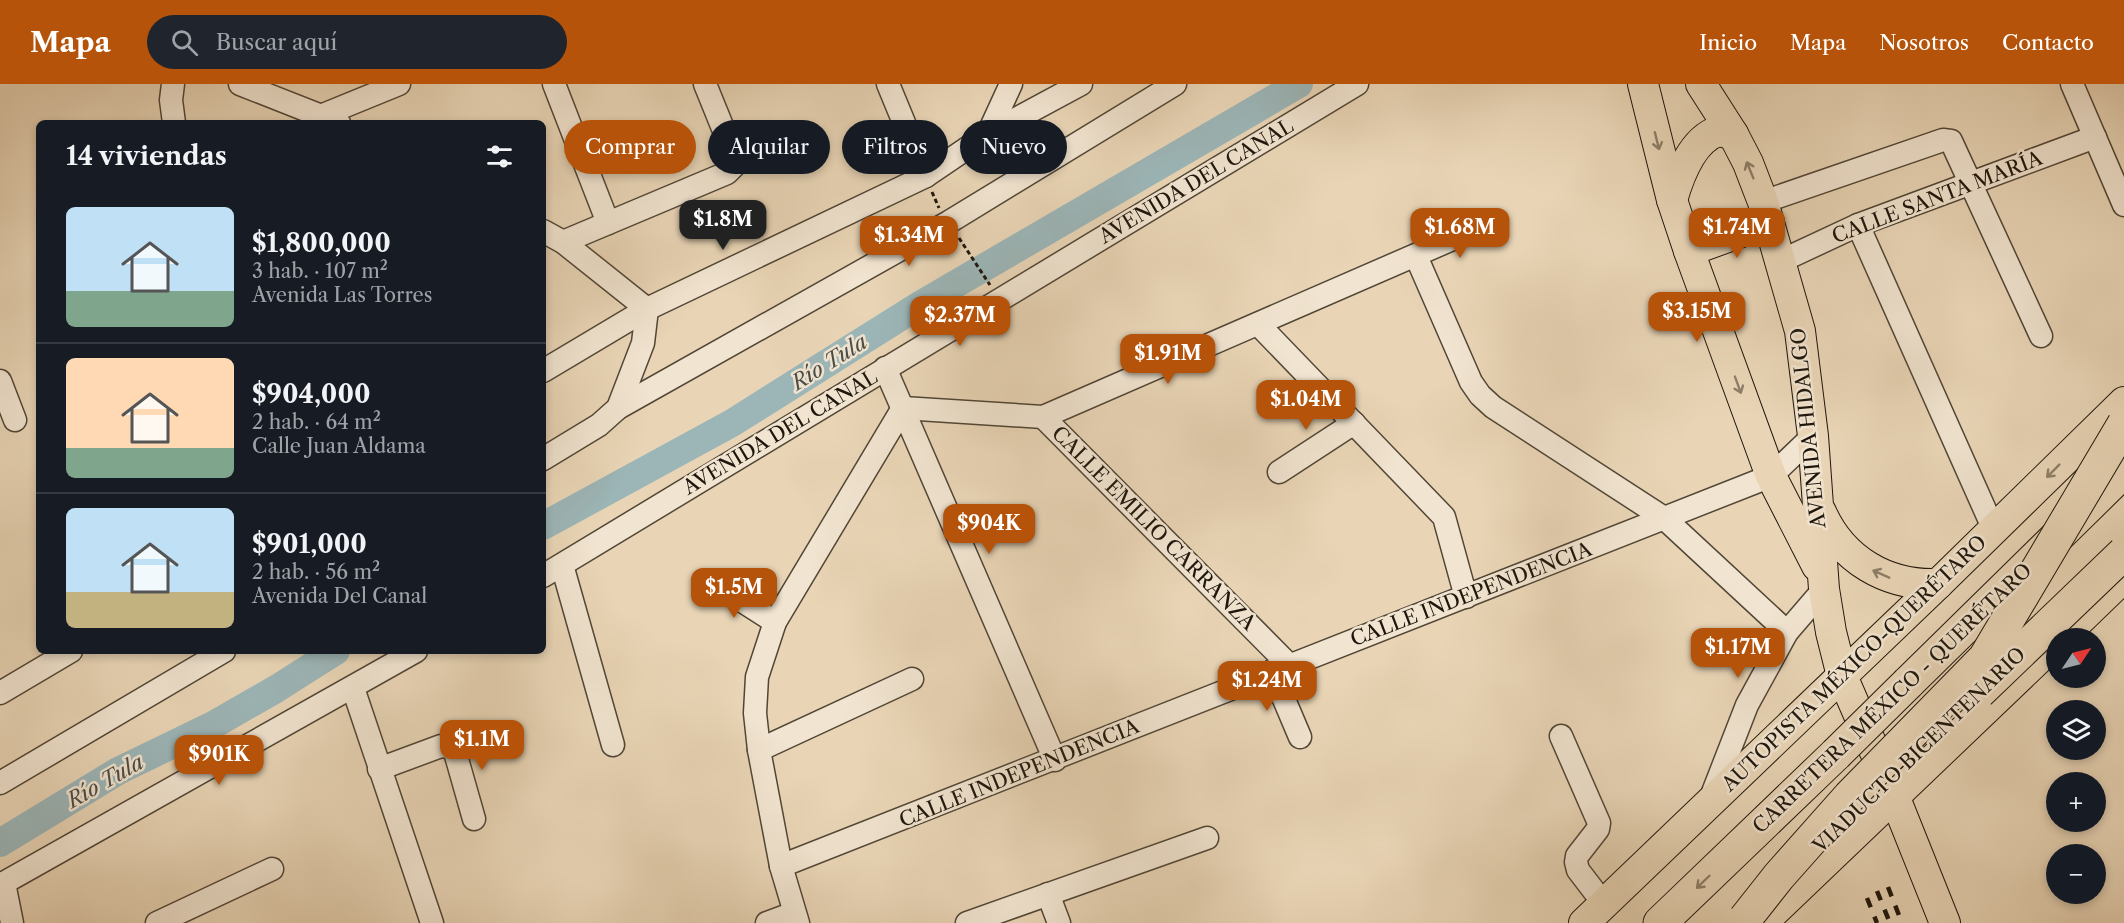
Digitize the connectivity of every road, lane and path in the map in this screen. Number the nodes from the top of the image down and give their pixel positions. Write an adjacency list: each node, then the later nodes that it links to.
1 (173, 84): 15 (street)
2 (240, 84): 14 (street)
3 (399, 84): 14 (street)
4 (554, 84): 27 (street)
5 (705, 84): 27 (street)
6 (888, 84): 21 (street)
7 (1081, 84): 17 (street)
8 (1175, 84): 26 (street)
9 (1357, 84): 39 (street, AVENIDA DEL CANAL)
10 (1643, 84): 23 (main road, AVENIDA HIDALGO, one-way to 23)
11 (1701, 84): 18 (main road, AVENIDA HIDALGO)
12 (2072, 84): 19 (street)
13 (1003, 90): 16 (street)
14 (331, 119)
15 (174, 120)
16 (993, 120)
17 (1014, 120)
18 (1733, 134): 23 (main road); 25 (main road, AVENIDA HIDALGO, one-way to 18)
19 (2095, 137): 22 (street, CALLE SANTA MARÍA); 24 (street)
20 (960, 153): 21 (street)
21 (926, 176): 36 (street)
22 (1972, 184): 25 (street); 29 (street, CALLE SANTA MARÍA); 38 (street)
23 (1672, 200): 32 (main road, AVENIDA HIDALGO)
24 (2124, 205)
25 (1766, 212): 32 (main road); 34 (main road, AVENIDA HIDALGO)
26 (949, 222): 35 (path); 43 (street)
27 (608, 223): 31 (street)
28 (1487, 224): 33 (street)
29 (1858, 225): 34 (street, CALLE SANTA MARÍA); 58 (street)
30 (546, 233): 31 (street)
31 (563, 242): 36 (street)
32 (1689, 250): 54 (main road, AVENIDA HIDALGO, one-way to 54)
33 (1416, 256): 37 (street); 57 (street)
34 (1781, 261): 50 (main road, AVENIDA HIDALGO)
35 (995, 293)
36 (647, 309): 40 (street); 43 (street)
37 (1258, 324): 46 (street); 48 (street)
38 (2041, 336)
39 (885, 368): 44 (street); 60 (street, AVENIDA DEL CANAL)
40 (546, 369)
41 (0, 381): 47 (street)
42 (2124, 402): 49 (main road, AUTOPISTA MÉXICO-QUERÉTARO)
43 (618, 408): 51 (street)
44 (903, 408): 46 (street); 66 (street); 83 (street)
45 (2124, 411): 49 (main road)
46 (1043, 417): 73 (street, CALLE EMILIO CARRANZA)
47 (15, 420)
48 (1354, 423): 53 (street); 65 (street)
49 (2109, 427): 58 (main road, AUTOPISTA MÉXICO-QUERÉTARO, one-way to 58); 98 (highway, bridge)
50 (1813, 436): 54 (street, CALLE INDEPENDENCIA); 56 (main road, AVENIDA HIDALGO)
51 (546, 457)
52 (2124, 471): 77 (highway, CARRETERA MÉXICO - QUERÉTARO)
53 (1279, 472)
54 (1771, 476): 57 (street, CALLE INDEPENDENCIA); 63 (main road, AVENIDA HIDALGO)
55 (2124, 502): 77 (highway, CARRETERA MÉXICO - QUERÉTARO)
56 (1818, 506): 63 (main road, AVENIDA HIDALGO); 64 (main road, one-way to 56)
57 (1664, 518): 65 (street, CALLE INDEPENDENCIA); 68 (street)
58 (1994, 530): 64 (main road, AUTOPISTA MÉXICO-QUERÉTARO)
59 (2124, 553): 98 (highway, VIADUCTO BICENTENARIO, bridge)
60 (552, 571): 81 (street)
61 (2124, 577): 67 (main road)
62 (714, 583): 66 (street)
63 (1823, 583): 68 (street); 74 (main road, AVENIDA HIDALGO)
64 (1938, 584): 74 (main road, AUTOPISTA MÉXICO-QUERÉTARO)
65 (1466, 597): 73 (street, CALLE INDEPENDENCIA)
66 (775, 622): 82 (street)
67 (2071, 628)
68 (1787, 632): 88 (street)
69 (2046, 652): 87 (main road)
70 (66, 654): 78 (street)
71 (219, 654): 86 (street)
72 (411, 654): 76 (street)
73 (1281, 668): 80 (street, CALLE EMILIO CARRANZA); 83 (street, CALLE INDEPENDENCIA)
74 (1842, 676): 87 (main road, AVENIDA HIDALGO); 88 (main road, AUTOPISTA MÉXICO-QUERÉTARO)
75 (912, 679): 82 (street)
76 (353, 688): 85 (street); 93 (street)
77 (1915, 691): 84 (highway, CARRETERA MÉXICO - QUERÉTARO)
78 (0, 693)
79 (1561, 736): 95 (street)
80 (1300, 737)
81 (613, 745)
82 (759, 750): 91 (street)
83 (1055, 760): 91 (street, CALLE INDEPENDENCIA)
84 (1844, 761): 105 (highway, CARRETERA MÉXICO - QUERÉTARO, one-way to 105); 106 (highway, CARRETERA MÉXICO - QUERÉTARO)
85 (379, 769): 89 (street); 101 (street)
86 (0, 783)
87 (1895, 798): 98 (main road); 107 (main road, AVENIDA HIDALGO)
88 (1708, 802): 95 (main road, AUTOPISTA MÉXICO-QUERÉTARO)
89 (474, 819)
90 (1207, 838): 94 (street)
91 (781, 866): 97 (street)
92 (272, 869): 96 (street)
93 (2, 884): 99 (street)
94 (1048, 894): 103 (street); 104 (street)
95 (1594, 913)
96 (184, 917): 100 (street)
97 (796, 918): 102 (street)
98 (1749, 922)
99 (12, 923)
100 (157, 923)
101 (432, 923)
102 (766, 923)
103 (967, 923)
104 (1059, 923)
105 (1660, 923)
106 (1690, 923)
107 (1945, 923)

